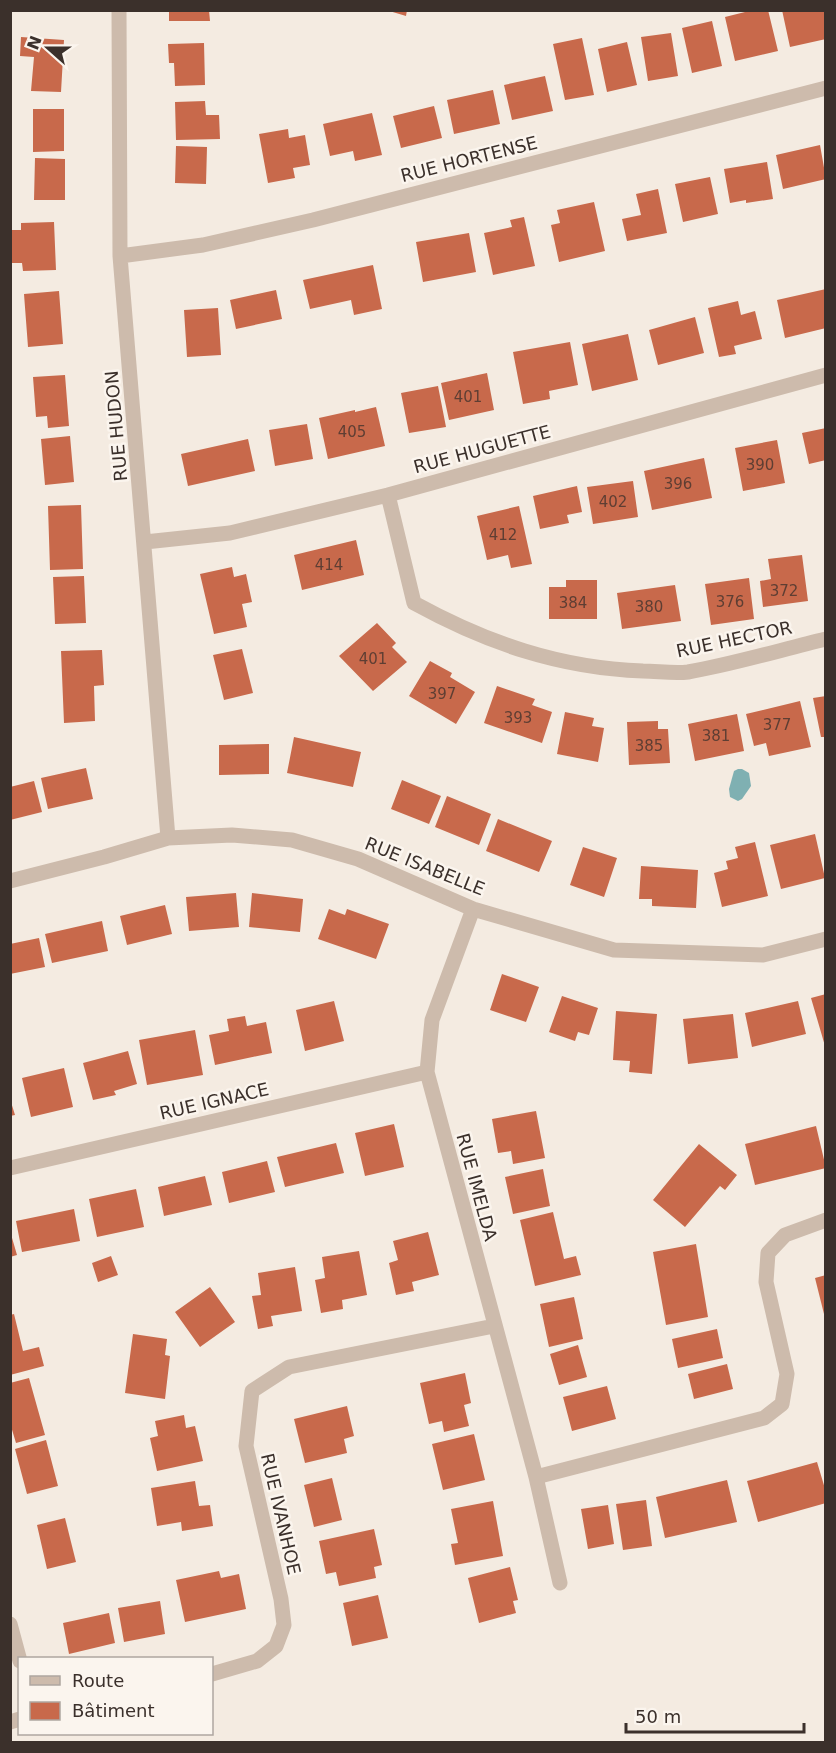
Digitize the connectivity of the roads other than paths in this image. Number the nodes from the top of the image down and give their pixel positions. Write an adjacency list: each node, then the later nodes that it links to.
1 (119, 10): 3 (street, RUE HUDON)
2 (825, 88): 3 (street, RUE HORTENSE)
3 (120, 256): 6 (street, RUE HUDON)
4 (825, 375): 5 (street, RUE HUGUETTE)
5 (388, 495): 6 (street, RUE HUGUETTE); 7 (street, RUE HECTOR)
6 (145, 542): 8 (street, RUE HUDON)
7 (825, 639)
8 (168, 838): 9 (street, RUE ISABELLE); 10 (street, RUE ISABELLE)
9 (10, 881)
10 (473, 909): 11 (street, RUE ISABELLE); 12 (street, RUE IMELDA)
11 (825, 939)
12 (426, 1072): 13 (street, RUE IGNACE); 15 (street, RUE IMELDA)
13 (10, 1168)
14 (825, 1220): 16 (street)
15 (494, 1326): 16 (street, RUE IMELDA); 20 (street, RUE IVANHOE)
16 (536, 1477): 17 (street, RUE IMELDA)
17 (560, 1583)
18 (10, 1624): 19 (street)
19 (19, 1657)
20 (213, 1674)

